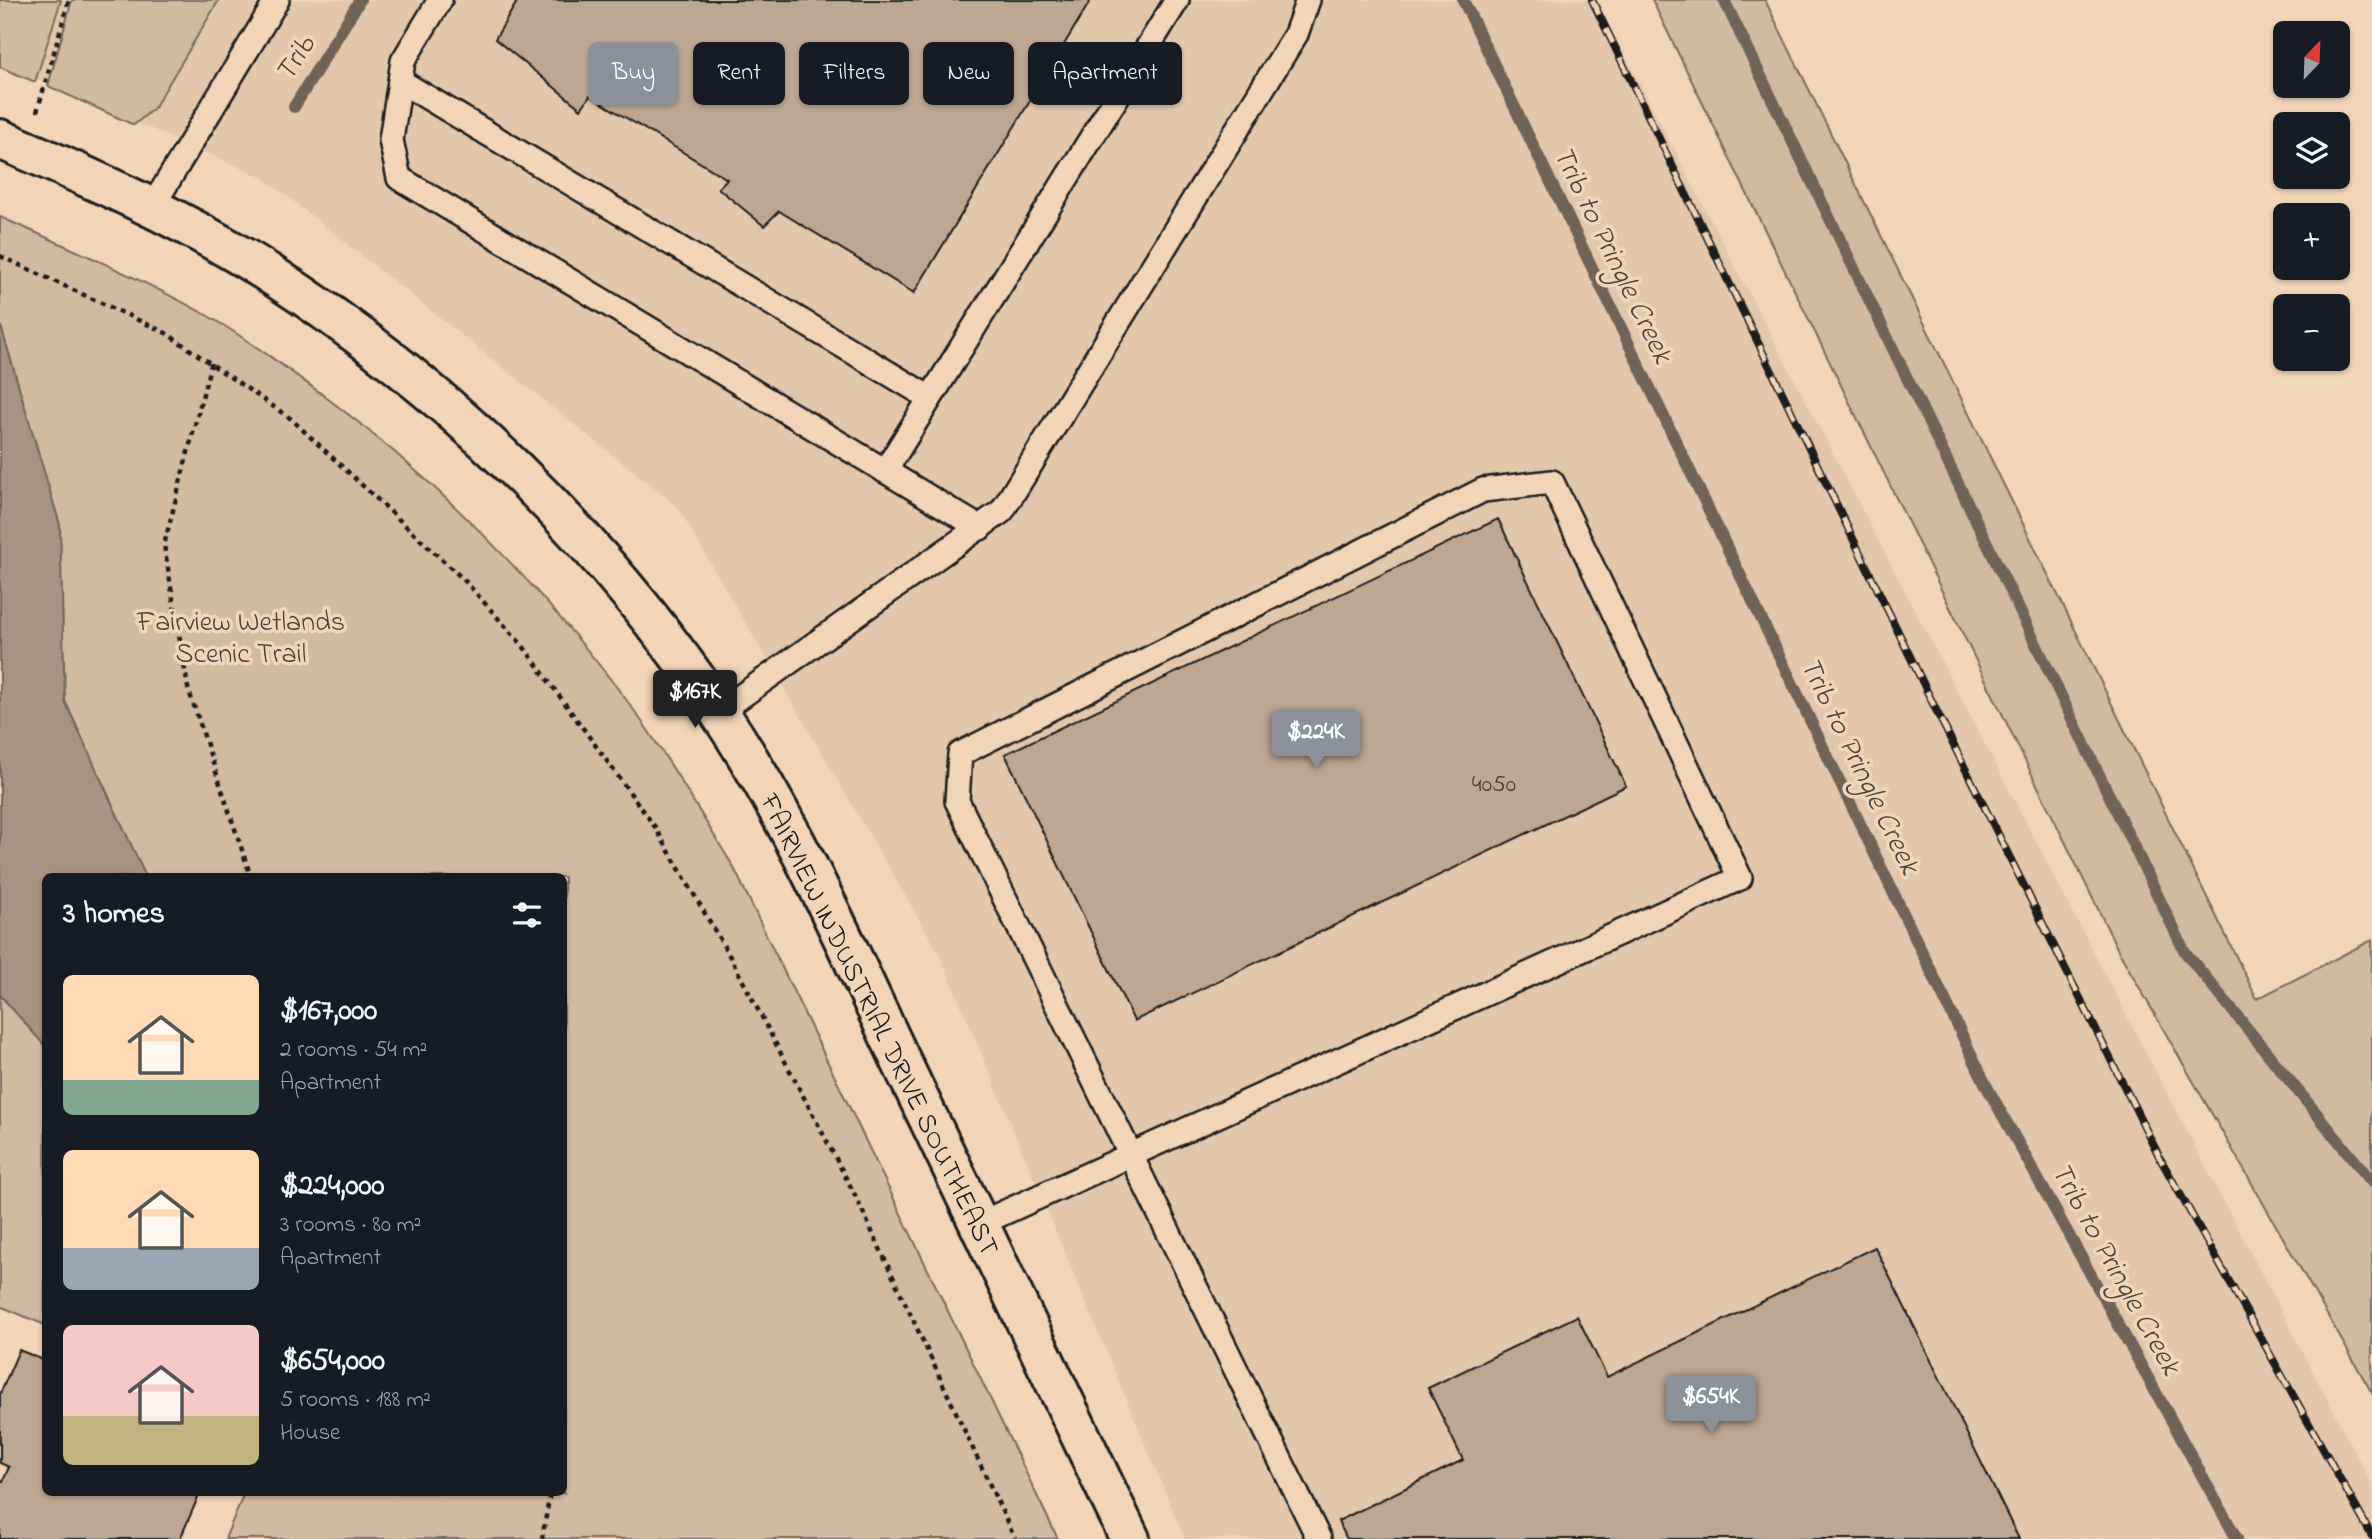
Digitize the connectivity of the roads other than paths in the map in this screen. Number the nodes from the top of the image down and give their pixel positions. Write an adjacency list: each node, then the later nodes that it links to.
1 (277, 0): 7 (lane)
2 (440, 0): 5 (lane)
3 (1177, 0): 8 (lane)
4 (1308, 0): 10 (lane)
5 (400, 81): 8 (lane); 9 (lane)
6 (13, 144): 7 (main road, FAIRVIEW INDUSTRIAL DRIVE SOUTHEAST)
7 (151, 209): 11 (main road, FAIRVIEW INDUSTRIAL DRIVE SOUTHEAST)
8 (930, 398): 9 (lane)
9 (885, 471): 10 (lane)
10 (979, 527): 11 (lane)
11 (719, 712): 13 (main road, FAIRVIEW INDUSTRIAL DRIVE SOUTHEAST)
12 (1129, 1155): 12 (lane); 13 (lane); 15 (lane)
13 (979, 1224): 14 (main road, FAIRVIEW INDUSTRIAL DRIVE SOUTHEAST)
14 (1130, 1539)
15 (1319, 1539)

